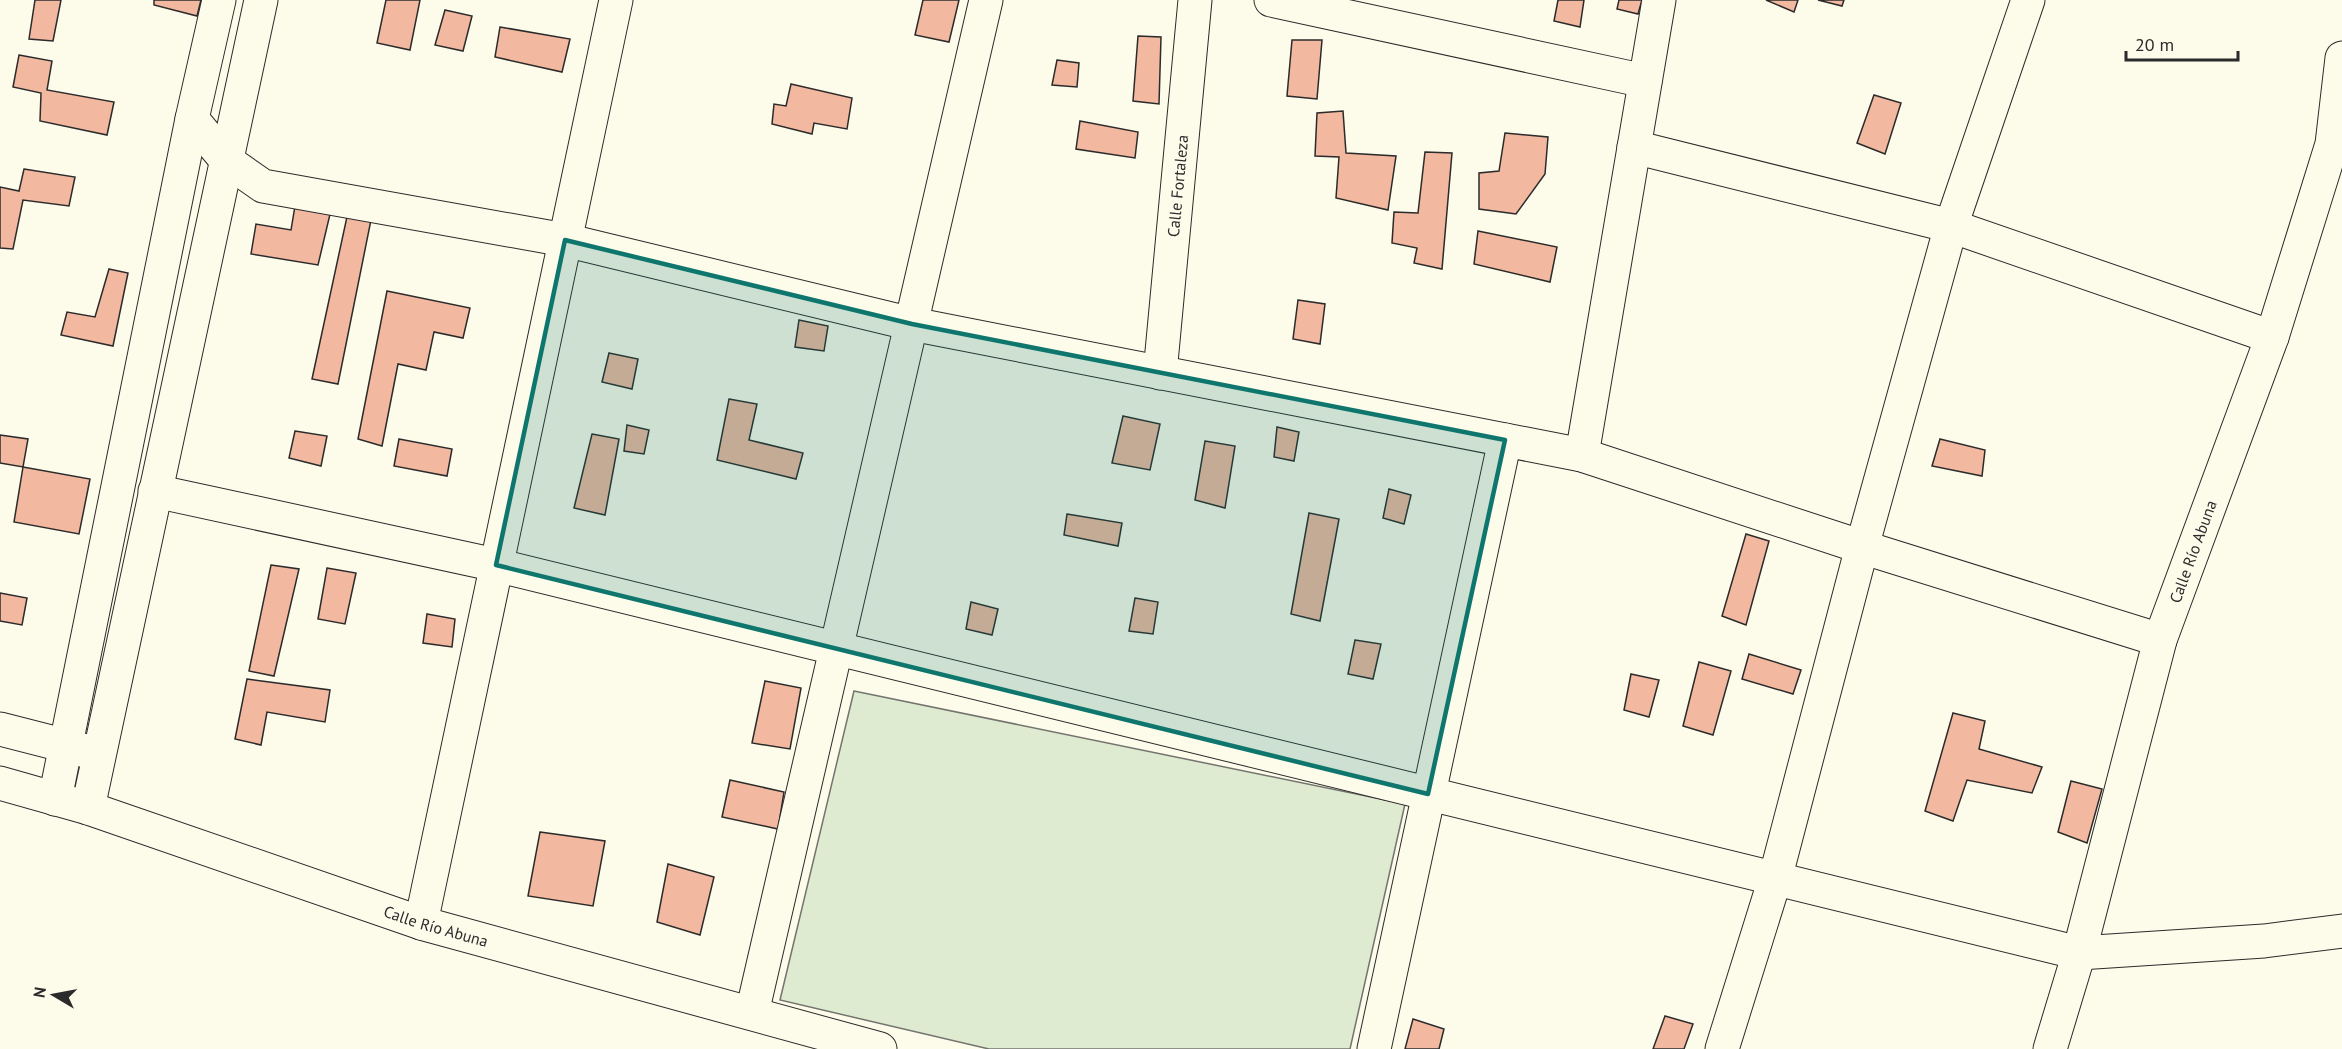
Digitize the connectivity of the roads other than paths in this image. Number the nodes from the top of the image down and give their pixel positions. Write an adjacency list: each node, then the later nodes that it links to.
1 (219, 0): 11 (street)
2 (261, 0): 13 (street)
3 (616, 0): 15 (street)
4 (986, 0): 16 (street)
5 (1195, 0): 18 (street, Calle Fortaleza)
6 (1271, 0): 10 (street)
7 (1659, 0): 10 (street)
8 (2028, 0): 14 (street)
9 (2342, 58): 17 (street, Calle Río Abuna)
10 (1644, 81): 12 (street)
11 (192, 119): 13 (street); 27 (street)
12 (1634, 147): 14 (street); 20 (street)
13 (227, 161): 15 (street); 21 (street)
14 (1951, 226): 17 (street); 22 (street)
15 (565, 240): 16 (street); 23 (street)
16 (912, 324): 18 (street); 25 (street)
17 (2272, 337): 24 (street, Calle Río Abuna)
18 (1160, 373): 19 (street)
19 (1505, 440): 20 (street); 30 (street)
20 (1582, 455): 22 (street)
21 (155, 491): 23 (street); 28 (street)
22 (1862, 547): 24 (street); 33 (street)
23 (496, 566): 25 (street); 34 (street)
24 (2160, 640): 36 (street, Calle Río Abuna)
25 (836, 649): 30 (street); 37 (street)
26 (0, 729): 27 (street)
27 (65, 746): 28 (street); 31 (street)
28 (100, 755): 32 (street)
29 (0, 783): 31 (street, Calle Río Abuna)
30 (1428, 794): 33 (street); 39 (street)
31 (55, 799): 32 (street, Calle Río Abuna)
32 (88, 808): 34 (street, Calle Río Abuna)
33 (1774, 879): 36 (street); 40 (street)
34 (421, 923): 37 (street, Calle Río Abuna)
35 (2342, 931): 36 (street)
36 (2079, 954): 41 (street, Calle Río Abuna)
37 (752, 1013): 38 (street, Calle Río Abuna)
38 (880, 1049)
39 (1374, 1049)
40 (1722, 1049)
41 (2050, 1049)

